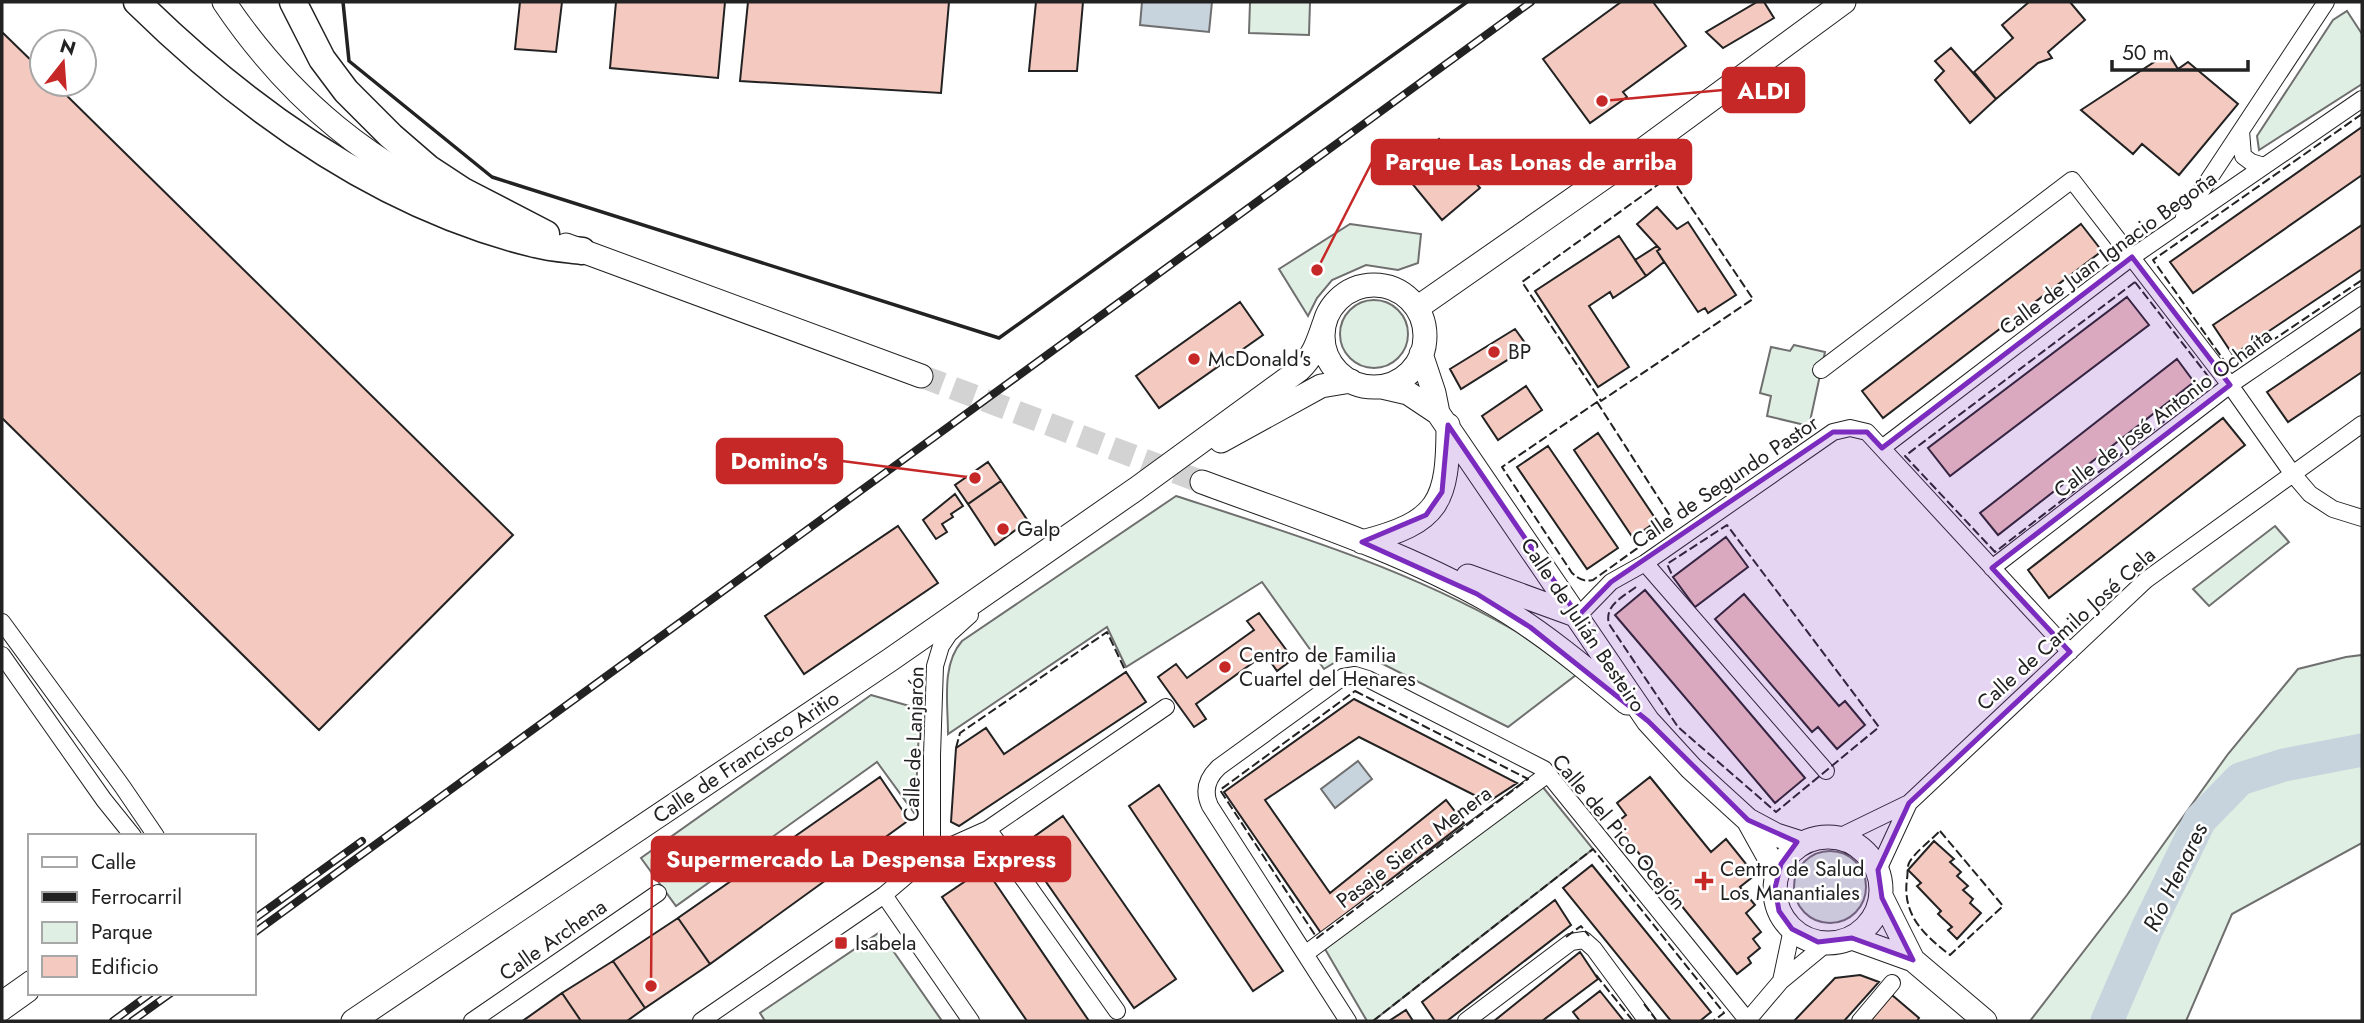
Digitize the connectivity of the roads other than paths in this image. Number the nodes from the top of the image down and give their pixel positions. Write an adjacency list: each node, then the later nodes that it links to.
1 (137, 2): 10 (main road)
2 (224, 2): 10 (main road)
3 (293, 2): 10 (main road)
4 (1844, 2): 13 (main road)
5 (2326, 2): 7 (street)
6 (2362, 99): 8 (street, Calle de Juan Ignacio Begoña)
7 (2242, 131): 8 (street); 9 (street)
8 (2264, 166): 9 (street, Calle de Juan Ignacio Begoña)
9 (2178, 225): 11 (street, Calle de Juan Ignacio Begoña)
10 (582, 251): 17 (main road)
11 (2132, 257): 16 (street); 19 (street); 23 (street, Calle de Juan Ignacio Begoña)
12 (2362, 295): 19 (street, Calle de José Antonio Ochaíta)
13 (1417, 309): 14 (main road); 15 (main road)
14 (1324, 324): 18 (main road); 26 (main road, Calle de Francisco Aritio)
15 (1421, 354): 20 (main road); 21 (main road, Calle de Julián Besteiro)
16 (1821, 370)
17 (921, 376)
18 (1351, 382): 20 (main road); 26 (main road, Calle de Francisco Aritio)
19 (2230, 385): 24 (street); 30 (street, Calle de José Antonio Ochaíta)
20 (1382, 387): 21 (main road, Calle de Julián Besteiro)
21 (1443, 419): 28 (main road); 32 (main road, Calle de Julián Besteiro)
22 (2362, 424): 24 (street, Calle de Camilo José Cela)
23 (1882, 448): 29 (street, Calle de Segundo Pastor); 30 (street, Calle de Segundo Pastor)
24 (2292, 473): 27 (street); 34 (street, Calle de Camilo José Cela)
25 (1202, 481): 28 (main road)
26 (1136, 489): 31 (main road, Calle de Francisco Aritio)
27 (2362, 518)
28 (1362, 542): 32 (main road); 37 (main road)
29 (1645, 563): 32 (street, Calle de Segundo Pastor); 38 (street)
30 (1992, 568): 34 (street, Calle de Segundo Pastor)
31 (988, 590): 47 (street, Calle de Lanjarón); 65 (main road, Calle de Francisco Aritio)
32 (1578, 616): 37 (main road, Calle de Julián Besteiro)
33 (2, 622): 44 (street)
34 (2070, 652): 40 (street, Calle de Camilo José Cela)
35 (2, 655): 43 (street)
36 (1166, 707): 42 (street)
37 (1648, 720): 41 (main road, Calle de Julián Besteiro)
38 (1826, 771)
39 (1548, 774): 56 (street, Pasaje Sierra Menera); 56 (street, Calle del Pico Ocejón); 72 (street, Calle del Pico Ocejón)
40 (1909, 803): 45 (street, Calle de Camilo José Cela); 48 (street, Calle de Camilo José Cela)
41 (1748, 820): 46 (main road, Calle de Julián Besteiro); 49 (main road, Calle de Julián Besteiro)
42 (988, 829): 47 (street); 63 (street)
43 (131, 834)
44 (155, 834)
45 (1839, 837): 46 (main road); 48 (main road)
46 (1801, 843): 49 (main road)
47 (932, 854): 51 (street)
48 (1878, 870): 52 (main road)
49 (1776, 877): 53 (main road)
50 (658, 893): 66 (street, Calle Archena)
51 (884, 895): 67 (street); 68 (street)
52 (1882, 898): 54 (main road); 57 (main road)
53 (1793, 929): 55 (main road); 59 (street)
54 (1852, 938): 55 (main road); 57 (main road)
55 (1827, 943): 59 (street)
56 (1305, 954): 69 (street, Calle del Pico Ocejón)
57 (1913, 960): 74 (main road)
58 (28, 980): 62 (street)
59 (1782, 981): 72 (street)
60 (1892, 983): 73 (street)
61 (28, 994): 64 (street)
62 (2, 999)
63 (1117, 1011)
64 (2, 1013)
65 (354, 1021)
66 (471, 1021)
67 (701, 1021)
68 (971, 1021)
69 (1348, 1021)
70 (1465, 1021): 71 (street)
71 (1647, 1021)
72 (1748, 1021)
73 (1860, 1021)
74 (1985, 1021)

